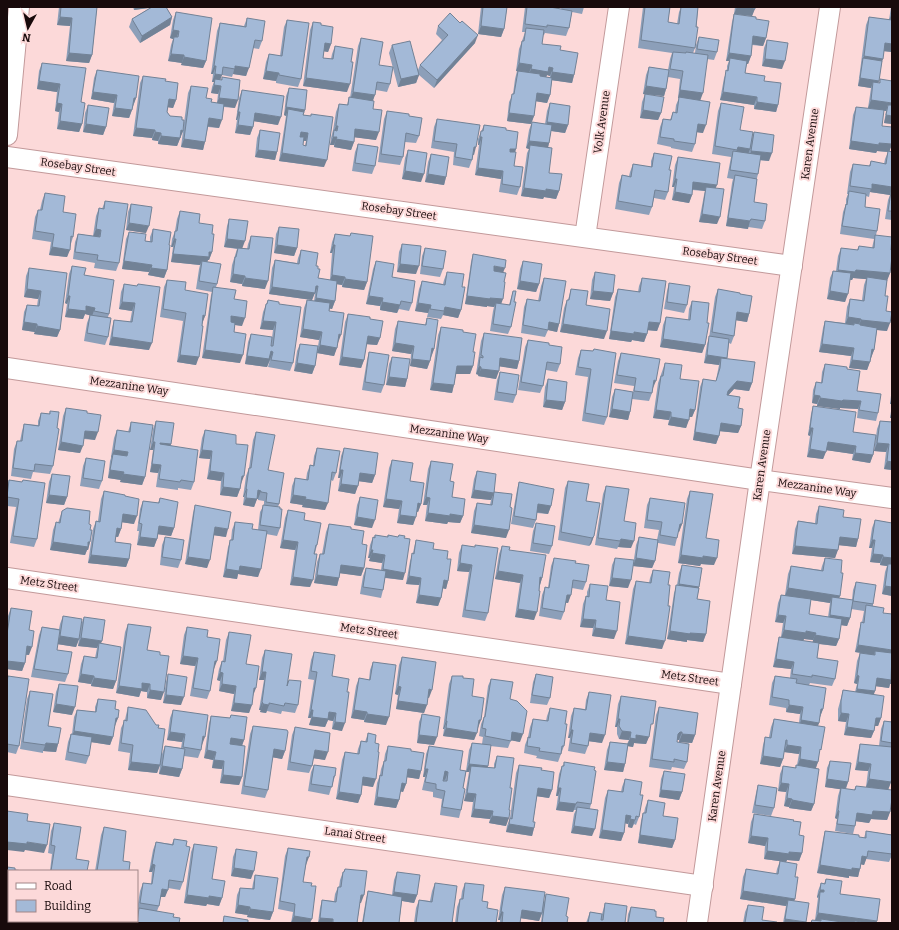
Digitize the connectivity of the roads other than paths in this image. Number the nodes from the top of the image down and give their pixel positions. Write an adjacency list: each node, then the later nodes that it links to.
1 (19, 7): 4 (street)
2 (619, 7): 6 (street, Volk Avenue)
3 (830, 7): 7 (street, Karen Avenue)
4 (7, 135)
5 (7, 157): 6 (street, Rosebay Street)
6 (585, 237): 7 (street, Rosebay Street)
7 (792, 266): 9 (street, Karen Avenue)
8 (7, 368): 9 (street, Mezzanine Way)
9 (760, 480): 10 (street, Mezzanine Way); 12 (street, Karen Avenue)
10 (892, 498)
11 (7, 578): 12 (street, Metz Street)
12 (731, 684): 14 (street, Karen Avenue)
13 (7, 785): 14 (street, Lanai Street)
14 (703, 886): 15 (street, Karen Avenue)
15 (697, 923)

